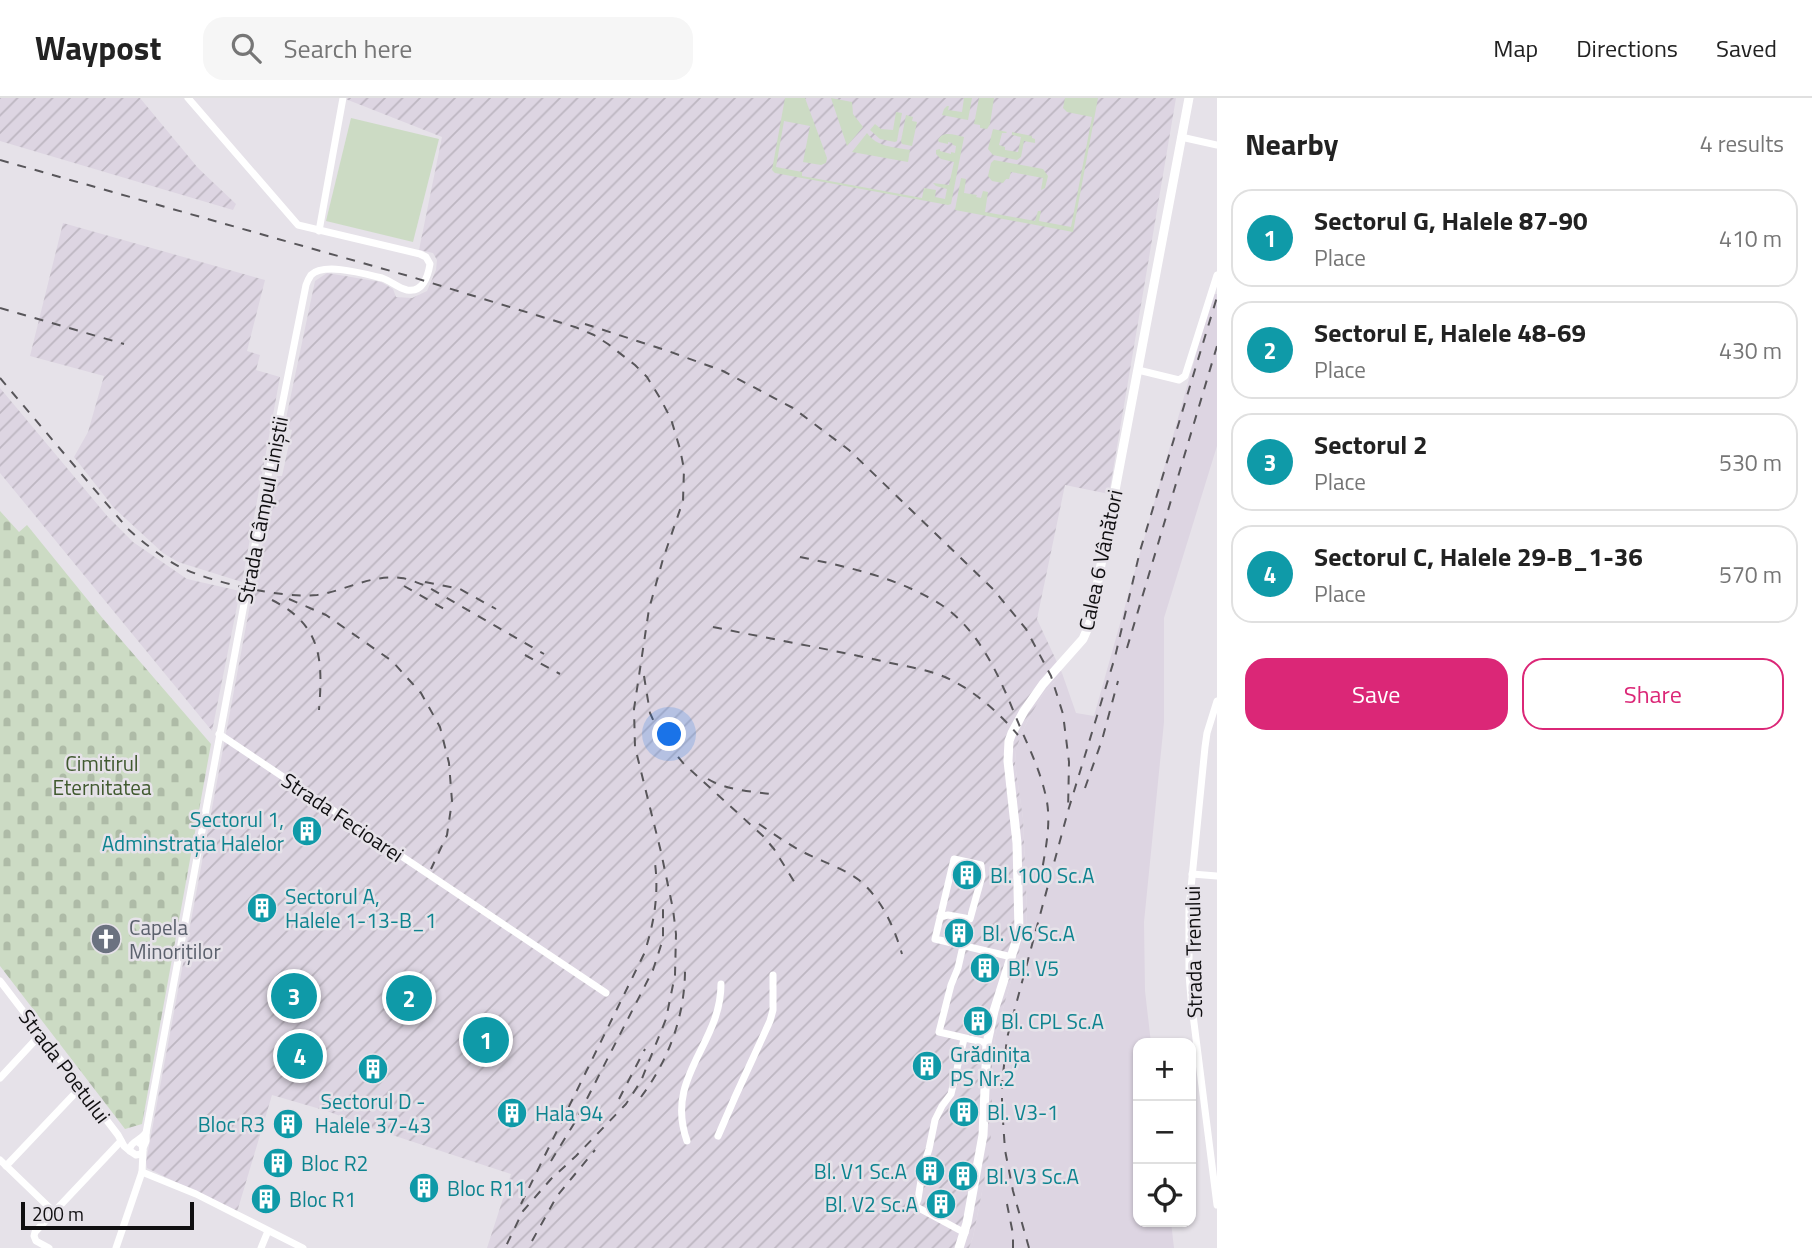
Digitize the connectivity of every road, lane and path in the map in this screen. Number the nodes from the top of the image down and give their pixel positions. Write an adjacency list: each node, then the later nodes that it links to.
1 (188, 98): 6 (street)
2 (343, 98): 6 (street)
3 (1189, 98): 4 (main road, Calea 6 Vânători)
4 (1181, 137): 5 (street); 8 (main road, Calea 6 Vânători)
5 (1217, 145)
6 (319, 231): 10 (street, Strada Câmpul Liniștii)
7 (1217, 275): 8 (street)
8 (1138, 370): 15 (main road, Calea 6 Vânători)
9 (1217, 701): 11 (street, Strada Trenului)
10 (219, 734): 20 (street, Strada Fecioarei); 30 (street, Strada Câmpul Liniștii)
11 (1192, 874): 12 (street); 34 (street, Strada Trenului)
12 (1217, 876)
13 (940, 916): 13 (street); 14 (street)
14 (963, 946): 15 (street); 23 (street)
15 (1012, 957): 24 (main road, Calea 6 Vânători)
16 (773, 975): 27 (street)
17 (0, 981): 19 (street, Strada Poetului)
18 (721, 984): 29 (street)
19 (8, 991): 21 (street); 22 (street, Strada Poetului)
20 (606, 993)
21 (0, 998)
22 (40, 1035): 25 (street); 26 (street, Strada Poetului)
23 (964, 1039): 24 (street); 37 (street)
24 (987, 1043): 37 (main road, Calea 6 Vânători)
25 (0, 1078)
26 (81, 1087): 28 (street, Strada Poetului); 32 (street)
27 (718, 1136)
28 (119, 1138): 30 (street); 31 (street, Strada Poetului); 35 (street)
29 (687, 1141)
30 (139, 1146): 31 (street); 31 (street); 33 (street)
31 (131, 1153): 33 (street, Strada Poetului)
32 (3, 1163): 35 (street)
33 (142, 1171): 36 (street); 39 (street)
34 (1217, 1205)
35 (54, 1212): 38 (street)
36 (268, 1231): 40 (street); 41 (street)
37 (965, 1233): 42 (main road, Calea 6 Vânători)
38 (49, 1248)
39 (116, 1248)
40 (261, 1248)
41 (303, 1248)
42 (959, 1248)

